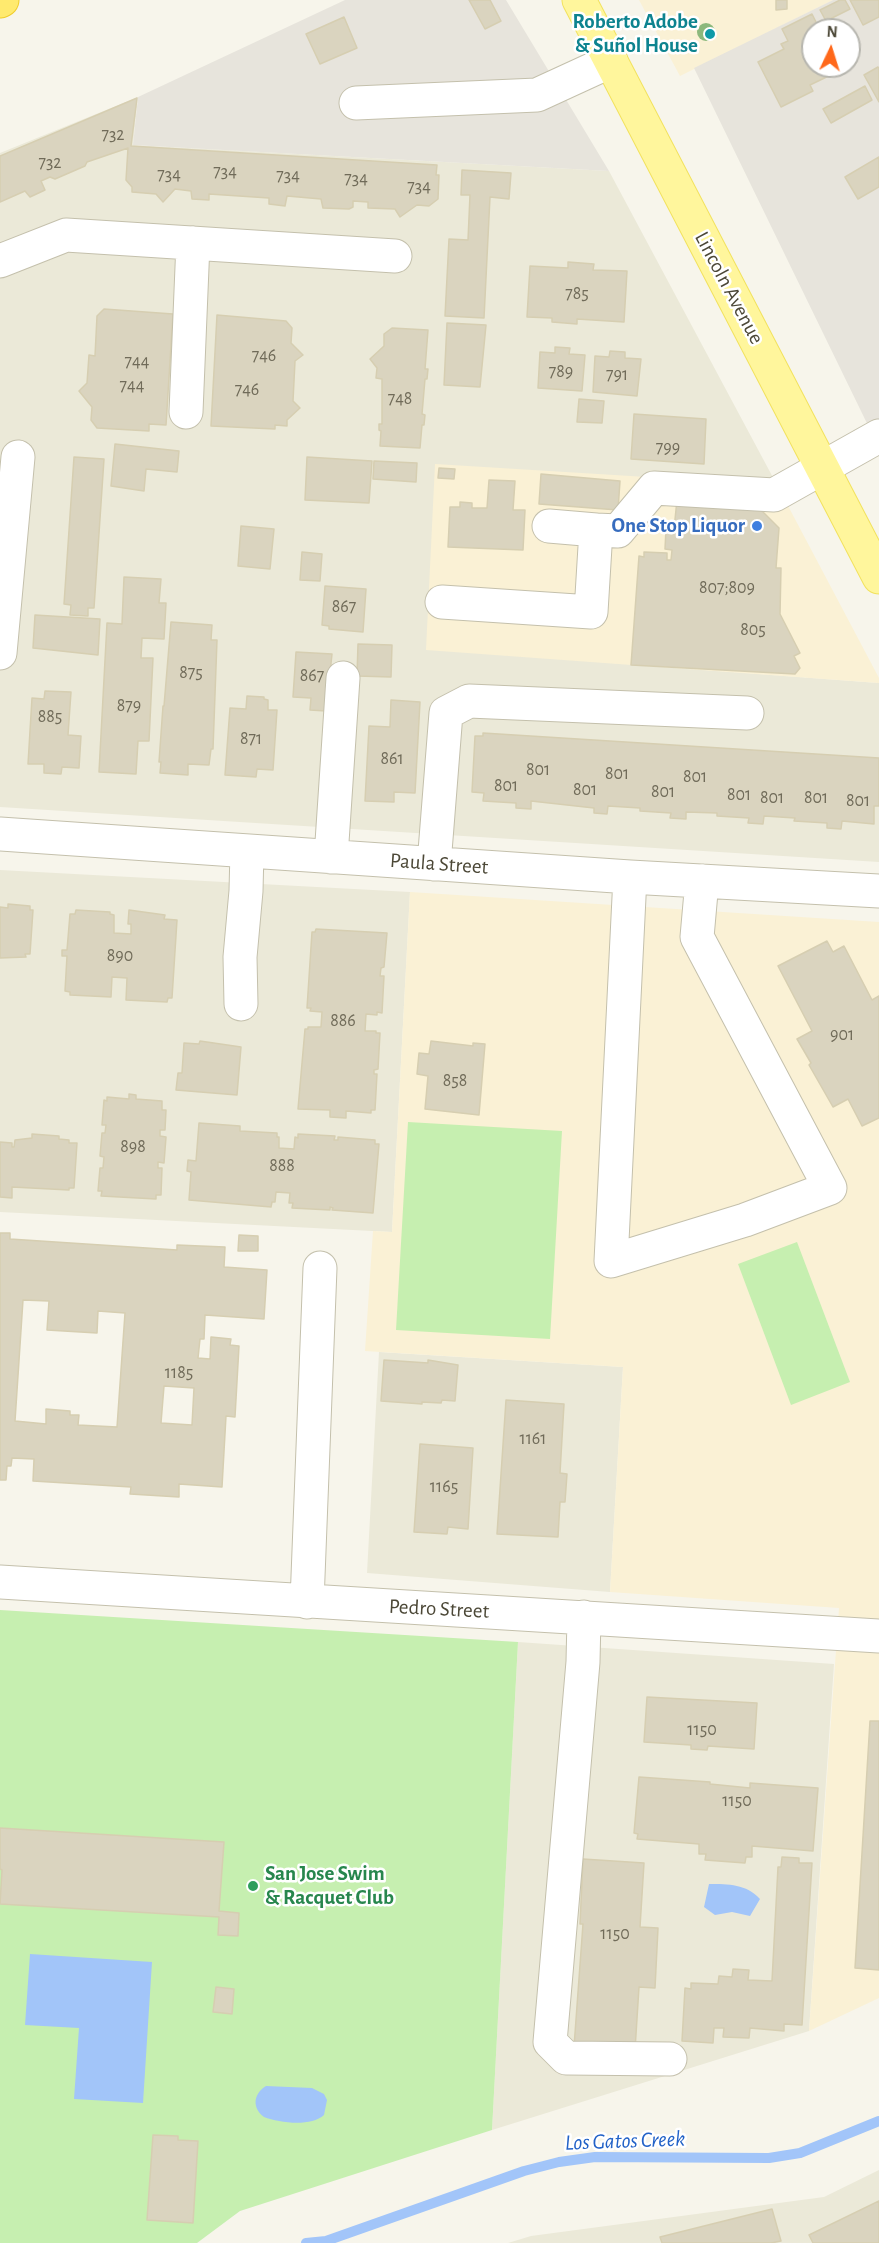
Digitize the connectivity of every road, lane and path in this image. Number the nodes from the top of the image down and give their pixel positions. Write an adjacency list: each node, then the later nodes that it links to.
1 (579, 0): 2 (main road, Lincoln Avenue)
2 (611, 62): 3 (street); 10 (main road, Lincoln Avenue)
3 (356, 103)
4 (193, 243): 5 (street); 6 (street); 7 (street)
5 (395, 256)
6 (0, 261)
7 (186, 412)
8 (879, 436): 10 (street)
9 (18, 457): 15 (street)
10 (824, 469): 12 (street); 13 (main road, Lincoln Avenue)
11 (549, 526): 12 (street)
12 (596, 530): 14 (street)
13 (877, 567)
14 (442, 602)
15 (0, 653)
16 (343, 678): 20 (street)
17 (747, 713): 21 (street)
18 (0, 834): 19 (street, Paula Street)
19 (246, 851): 20 (street, Paula Street); 25 (street)
20 (331, 856): 21 (street, Paula Street)
21 (434, 864): 22 (street, Paula Street)
22 (630, 877): 23 (street, Paula Street); 23 (street)
23 (702, 881): 24 (street, Paula Street)
24 (879, 891)
25 (241, 1004)
26 (320, 1268): 28 (street)
27 (0, 1582): 28 (street, Pedro Street)
28 (307, 1602): 29 (street, Pedro Street)
29 (584, 1617): 30 (street, Pedro Street); 31 (street)
30 (879, 1636)
31 (670, 2059)

